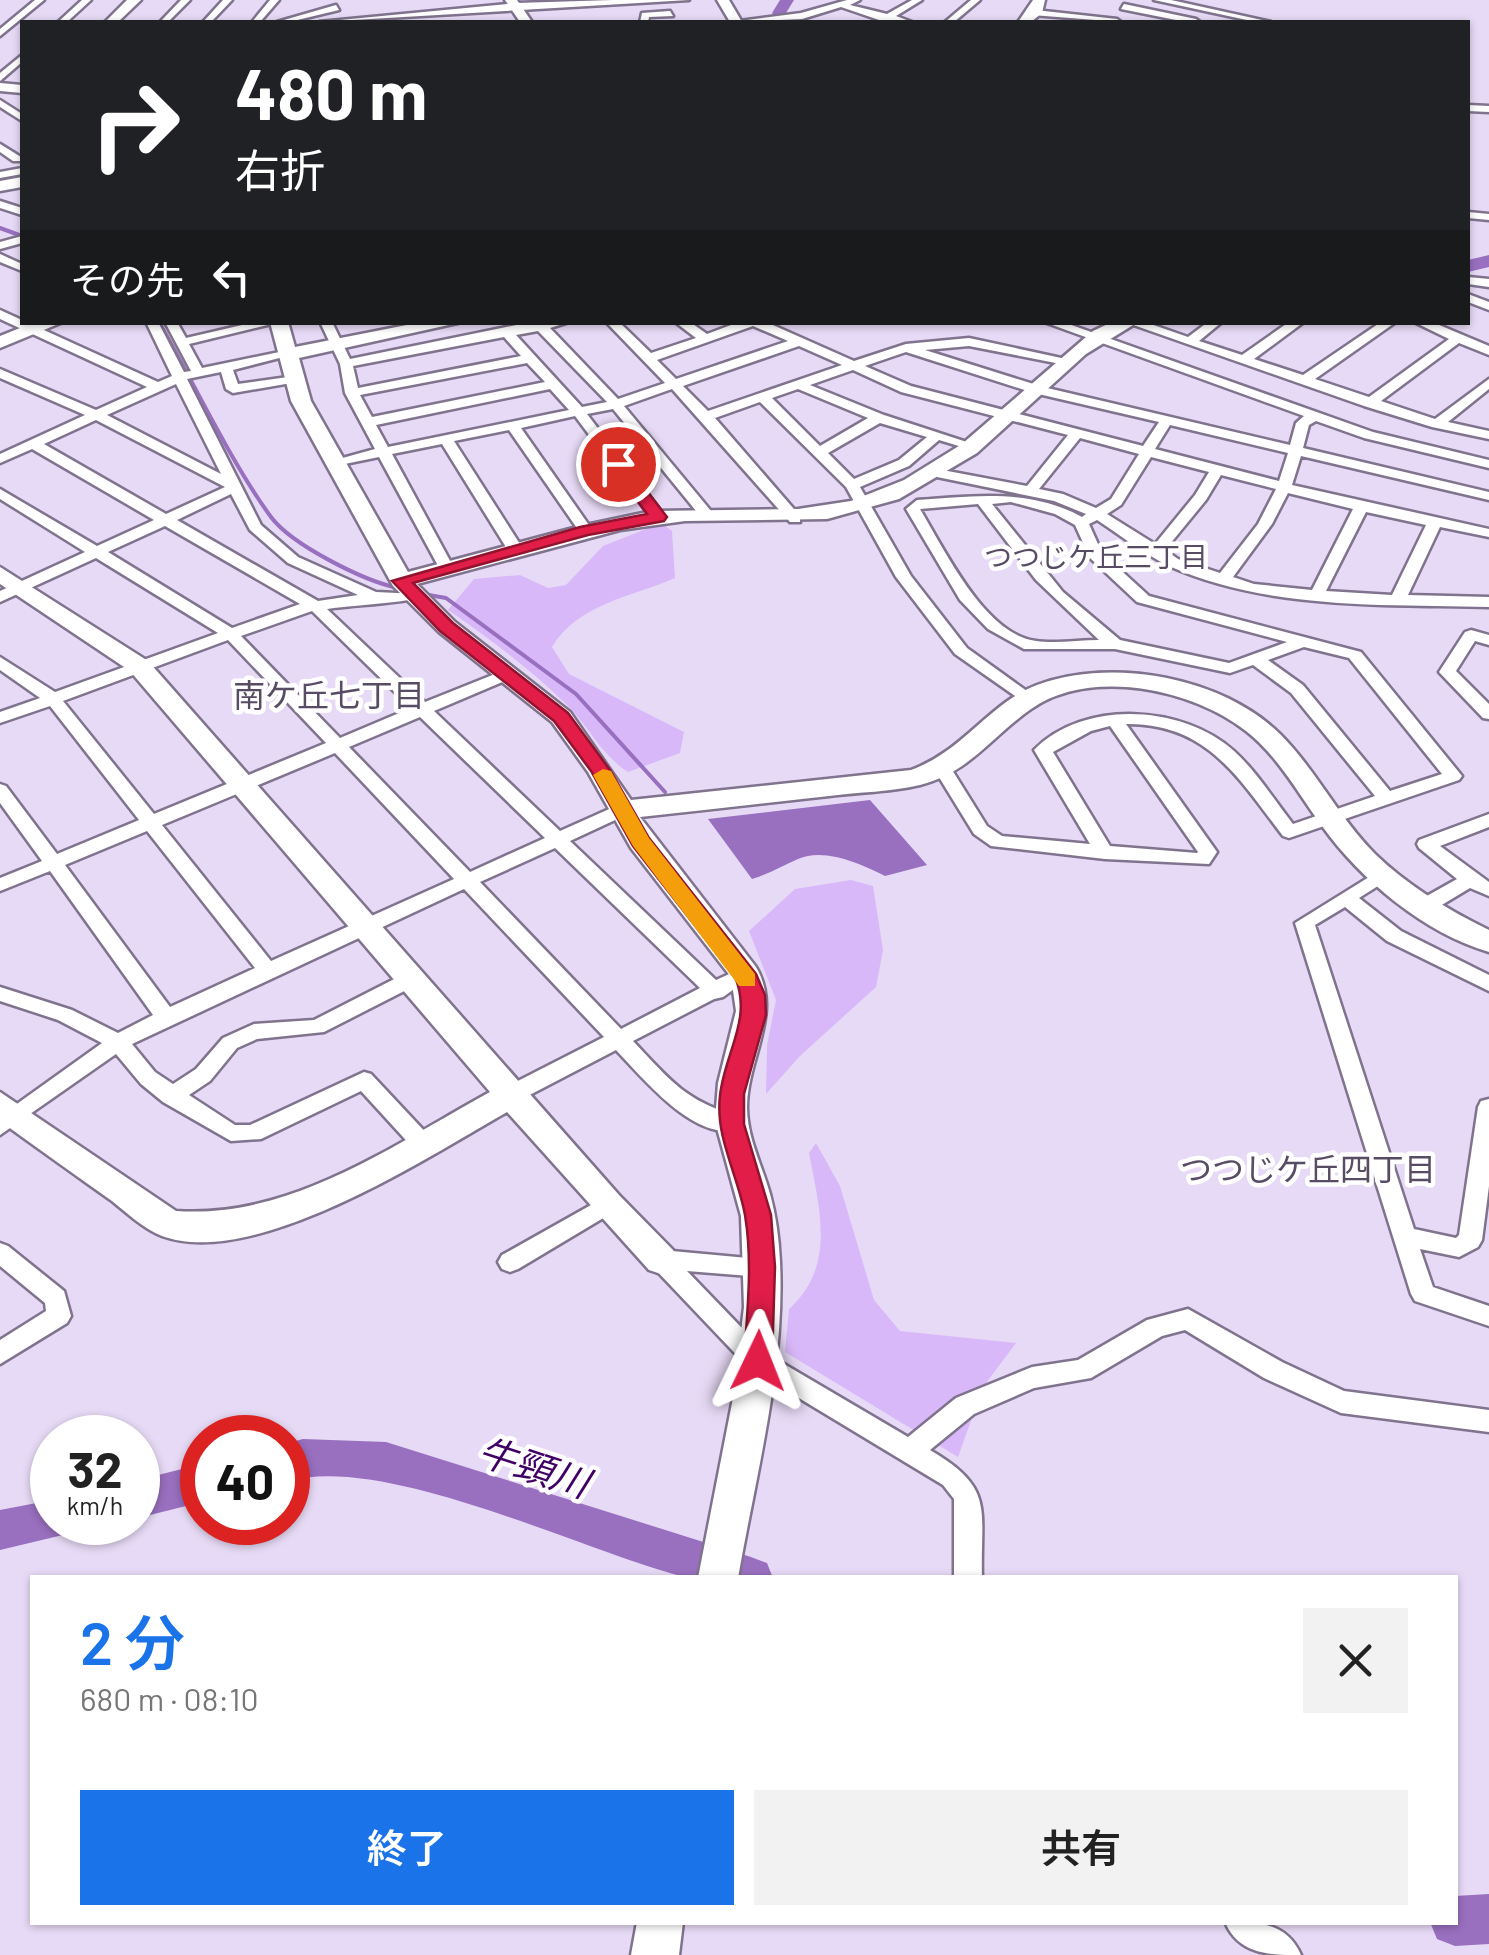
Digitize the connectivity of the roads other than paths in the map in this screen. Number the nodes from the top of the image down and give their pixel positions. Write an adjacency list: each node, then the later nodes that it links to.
1 (40, 0): 24 (street)
2 (87, 0): 32 (street)
3 (135, 0): 33 (street)
4 (186, 0): 34 (street)
5 (228, 0): 35 (street)
6 (275, 0): 36 (street)
7 (420, 0): 28 (street)
8 (466, 0): 25 (street)
9 (671, 0): 10 (street); 15 (street); 29 (street)
10 (685, 0)
11 (856, 0): 21 (street)
12 (918, 0): 30 (street)
13 (976, 0): 44 (street)
14 (1158, 0): 47 (street)
15 (602, 2): 22 (street)
16 (1083, 2): 45 (street)
17 (514, 3): 22 (street); 25 (street)
18 (333, 4): 37 (street)
19 (792, 4): 41 (street)
20 (1126, 4): 46 (street)
21 (845, 6): 30 (street); 41 (street)
22 (565, 7)
23 (14, 10): 24 (street)
24 (28, 10): 31 (street)
25 (474, 10): 28 (street); 39 (street)
26 (1037, 12): 45 (street)
27 (388, 16): 28 (street); 38 (street)
28 (434, 18)
29 (680, 18): 40 (street)
30 (890, 18): 42 (street); 43 (street)
31 (20, 20)
32 (64, 20)
33 (113, 20)
34 (166, 20)
35 (209, 20)
36 (258, 20)
37 (287, 20)
38 (360, 20)
39 (481, 20)
40 (644, 20)
41 (794, 20)
42 (882, 20)
43 (899, 20)
44 (951, 20)
45 (1069, 20)
46 (1188, 20)
47 (1253, 20)
48 (18, 23): 49 (street)
49 (0, 33)
50 (20, 60): 51 (street)
51 (0, 78)
52 (0, 146): 53 (street)
53 (20, 162)
54 (23, 325): 75 (street)
55 (46, 325): 75 (street)
56 (154, 325): 97 (street)
57 (173, 325): 82 (street)
58 (263, 325): 82 (street)
59 (278, 325): 93 (street)
60 (331, 325): 84 (street)
61 (438, 325): 84 (street)
62 (536, 325): 76 (street)
63 (541, 325): 108 (street)
64 (615, 325): 88 (street)
65 (685, 325): 79 (street)
66 (745, 325): 79 (street)
67 (759, 325): 83 (street)
68 (1059, 325): 77 (street)
69 (1122, 325): 77 (street)
70 (1140, 325): 80 (street)
71 (1212, 325): 80 (street)
72 (1294, 325): 89 (street)
73 (1386, 325): 98 (street)
74 (1427, 325): 78 (street)
75 (33, 330): 81 (street); 103 (street)
76 (507, 333): 87 (street); 91 (street)
77 (1092, 336): 90 (street); 112 (street)
78 (1458, 338): 86 (street); 107 (street)
79 (706, 339): 88 (street)
80 (1191, 340): 89 (street)
81 (0, 342)
82 (183, 342): 96 (street)
83 (795, 343): 94 (street); 101 (street)
84 (335, 345): 91 (street); 93 (street)
85 (906, 348): 90 (street); 94 (street); 104 (street)
86 (1489, 350)
87 (532, 358): 100 (street); 105 (street)
88 (650, 358): 101 (street)
89 (1245, 359): 98 (street)
90 (1066, 362): 104 (street)
91 (346, 364): 105 (street)
92 (225, 366): 93 (street); 93 (street); 96 (street)
93 (292, 366): 131 (street)
94 (851, 366): 102 (street); 114 (street)
95 (0, 372): 110 (street)
96 (198, 372): 97 (street)
97 (180, 377): 103 (street); 137 (street)
98 (1305, 380): 107 (street)
99 (1489, 383): 117 (street)
100 (554, 384): 109 (street); 116 (street)
101 (677, 386): 108 (street); 111 (street)
102 (801, 386): 106 (street); 113 (street)
103 (158, 387): 110 (street)
104 (1039, 390): 114 (street); 115 (street)
105 (352, 393): 116 (street)
106 (764, 399): 111 (street); 128 (street)
107 (1369, 403): 117 (street)
108 (616, 404): 109 (street); 144 (street)
109 (578, 411): 118 (street); 146 (street)
110 (96, 415): 124 (street); 137 (street)
111 (706, 416): 147 (street)
112 (1314, 416): 126 (street); 132 (street)
113 (879, 418): 121 (street); 128 (street)
114 (1007, 418): 119 (street); 125 (street)
115 (1166, 420): 126 (street); 129 (street)
116 (370, 422): 127 (street)
117 (1437, 424): 120 (street)
118 (514, 426): 123 (street); 151 (street)
119 (1076, 434): 129 (street); 138 (street)
120 (1489, 435)
121 (936, 436): 125 (street); 135 (street)
122 (0, 438): 124 (street)
123 (446, 439): 127 (street); 154 (street)
124 (28, 446): 130 (street); 148 (street)
125 (972, 446): 134 (street)
126 (1296, 450): 136 (street); 140 (street)
127 (382, 452): 131 (street); 156 (street)
128 (820, 452): 135 (street)
129 (1151, 452): 133 (street); 145 (street)
130 (0, 459)
131 (336, 462): 159 (street)
132 (1489, 464)
133 (1218, 468): 136 (street); 155 (street)
134 (938, 474): 138 (street); 142 (street)
135 (852, 484): 142 (street)
136 (1286, 486): 143 (street); 157 (street)
137 (236, 488): 148 (street); 161 (street)
138 (1032, 488): 145 (street)
139 (0, 492): 153 (street)
140 (1489, 496)
141 (980, 499): 149 (street); 168 (street); 168 (street)
142 (866, 505): 147 (street); 173 (street)
143 (1361, 507): 150 (street); 160 (street)
144 (706, 514): 146 (street); 147 (street)
145 (1098, 514): 149 (street); 155 (street)
146 (658, 517): 151 (street)
147 (795, 519)
148 (166, 520): 153 (street); 164 (street)
149 (1080, 523): 167 (street)
150 (1434, 524): 152 (street); 162 (street)
151 (586, 530): 154 (street)
152 (1489, 533)
153 (98, 551): 158 (street); 165 (street)
154 (517, 552): 156 (street)
155 (1156, 552): 157 (street)
156 (447, 570): 159 (street)
157 (1223, 579): 160 (street)
158 (7, 586): 171 (street)
159 (407, 589): 161 (street); 172 (street)
160 (1316, 596): 162 (street)
161 (376, 597): 164 (street)
162 (1398, 599): 163 (street)
163 (1489, 602)
164 (314, 605): 165 (street); 175 (street)
165 (231, 634): 171 (street); 179 (street)
166 (1489, 640): 176 (street)
167 (1302, 642): 169 (street); 183 (street)
168 (1115, 644): 169 (street)
169 (1258, 660): 183 (street)
170 (0, 662): 174 (street)
171 (139, 666): 174 (street); 181 (street)
172 (506, 676): 175 (street); 184 (street)
173 (1025, 698): 180 (street); 185 (street)
174 (53, 699): 177 (street); 187 (street)
175 (420, 711): 179 (street); 188 (street)
176 (1489, 714)
177 (0, 718)
178 (1112, 718): 185 (street); 189 (street); 189 (street)
179 (336, 746): 181 (street); 192 (street)
180 (943, 769): 184 (street); 189 (street)
181 (242, 785): 187 (street); 198 (street)
182 (0, 790): 190 (street)
183 (1386, 799): 185 (street)
184 (622, 810): 188 (street); 201 (street)
185 (1332, 819): 191 (street)
186 (1489, 820): 193 (street)
187 (150, 823): 190 (street); 200 (street)
188 (555, 840): 192 (street); 204 (street)
189 (1105, 853)
190 (55, 862): 194 (street); 206 (street)
191 (1382, 875): 196 (street); 197 (street)
192 (467, 880): 198 (street); 207 (street)
193 (1470, 880): 195 (street); 197 (street)
194 (0, 885)
195 (1489, 890)
196 (1348, 899): 203 (street); 216 (street)
197 (1423, 907): 199 (street)
198 (366, 927): 200 (street); 202 (street)
199 (1489, 942)
200 (268, 971): 206 (street)
201 (745, 974): 204 (street); 213 (street)
202 (413, 978): 209 (street); 210 (street)
203 (1489, 984)
204 (716, 992): 207 (street)
205 (0, 994): 208 (street)
206 (166, 1017): 208 (street)
207 (618, 1038): 209 (street); 213 (street)
208 (118, 1042): 210 (street); 212 (street)
209 (512, 1094): 214 (street); 215 (street)
210 (171, 1096): 214 (street)
211 (1489, 1107): 216 (street)
212 (6, 1115): 214 (street)
213 (732, 1124): 220 (street)
214 (422, 1143)
215 (606, 1205): 218 (street); 219 (street)
216 (1403, 1236): 221 (street)
217 (0, 1253): 222 (street)
218 (661, 1260): 220 (street); 223 (street)
219 (510, 1262)
220 (762, 1267): 223 (street)
221 (1489, 1316)
222 (0, 1353)
223 (758, 1361): 225 (street); 226 (street)
224 (1489, 1422): 225 (street)
225 (910, 1450): 227 (street)
226 (718, 1575)
227 (968, 1575)
228 (659, 1925): 230 (street)
229 (1244, 1925): 231 (street)
230 (654, 1955)
231 (1285, 1955)

